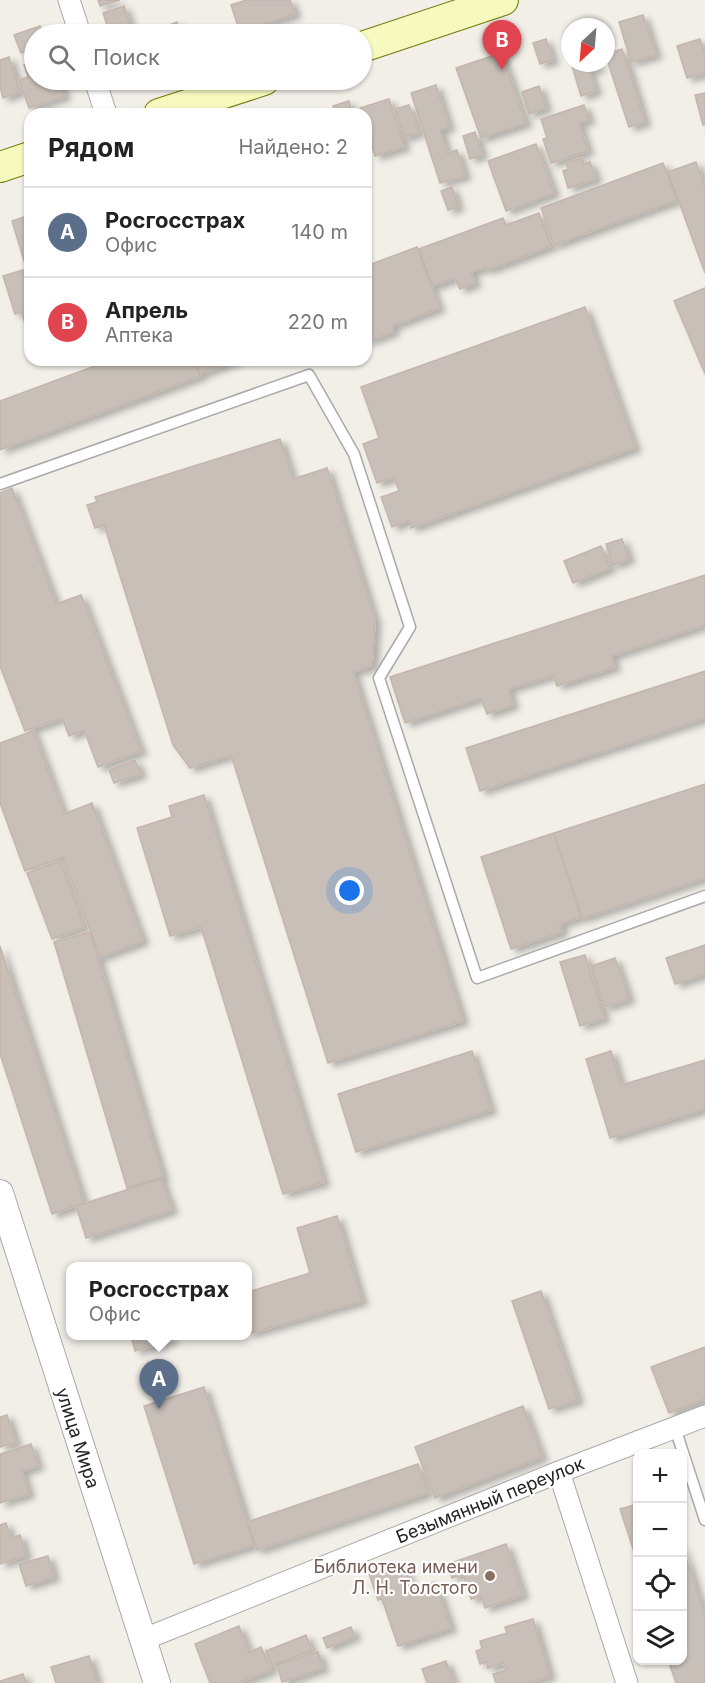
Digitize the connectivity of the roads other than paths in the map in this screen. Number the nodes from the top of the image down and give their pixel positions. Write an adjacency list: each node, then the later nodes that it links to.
1 (69, 0): 3 (street)
2 (503, 0): 4 (main road)
3 (77, 24)
4 (372, 44)
5 (98, 90): 7 (street)
6 (233, 90): 8 (main road)
7 (104, 108)
8 (178, 108)
9 (24, 159): 10 (main road)
10 (0, 166)
11 (0, 484): 12 (lane)
12 (705, 896)
13 (0, 1193): 14 (street, улица Мира)
14 (4, 1222): 19 (street, улица Мира)
15 (705, 1416): 16 (street, Безымянный переулок)
16 (675, 1428): 17 (street, Безымянный переулок); 18 (lane)
17 (559, 1472): 19 (street, Безымянный переулок); 21 (street)
18 (705, 1520)
19 (142, 1640): 20 (street, улица Мира)
20 (157, 1683)
21 (627, 1683)

